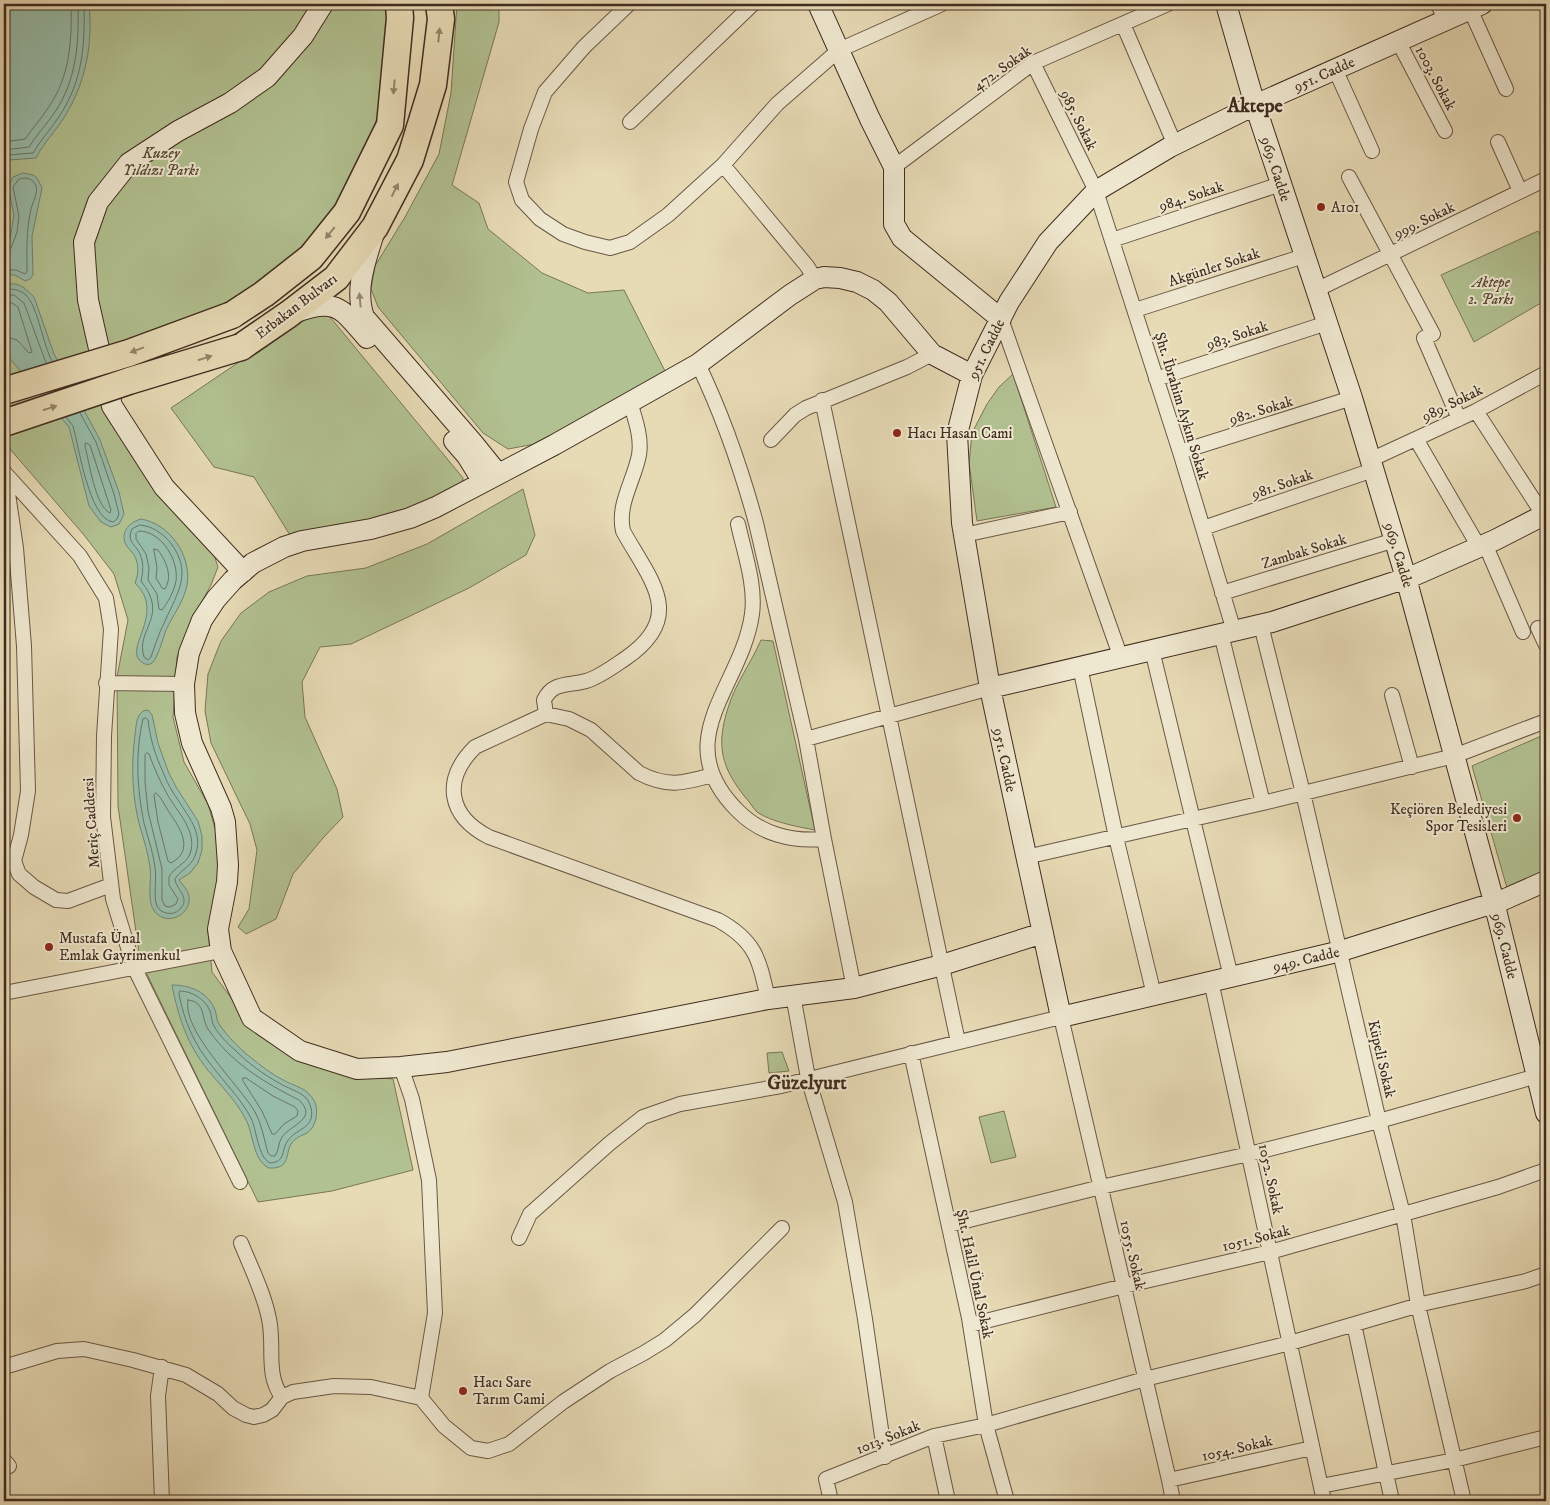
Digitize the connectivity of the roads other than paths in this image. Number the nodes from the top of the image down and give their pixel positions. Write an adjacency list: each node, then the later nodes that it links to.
1 (323, 4): 66 (street)
2 (399, 4): 46 (highway, Erbakan Bulvarı, one-way to 46, bridge)
3 (439, 4): 31 (highway, Erbakan Bulvarı, one-way to 3)
4 (628, 4): 24 (street)
5 (754, 4): 19 (street)
6 (818, 4): 14 (street)
7 (942, 4): 14 (street)
8 (1168, 4): 12 (street, 472. Sokak)
9 (1226, 4): 18 (street, 969. Cadde)
10 (1476, 6): 11 (street, 951. Cadde); 17 (street)
11 (1442, 12): 13 (street, 951. Cadde)
12 (1123, 24): 15 (street, 472. Sokak); 22 (street)
13 (1398, 41): 16 (street, 951. Cadde); 20 (street, 1003. Sokak)
14 (839, 50): 24 (street); 25 (street)
15 (1033, 63): 25 (street, 472. Sokak); 29 (street, 985. Sokak)
16 (1335, 69): 18 (street, 951. Cadde); 23 (street)
17 (1506, 89)
18 (1255, 105): 22 (street, 951. Cadde); 28 (street, 969. Cadde)
19 (630, 122)
20 (1445, 130)
21 (1498, 142): 30 (street)
22 (1174, 145): 29 (street, 951. Cadde)
23 (1372, 151)
24 (723, 165): 35 (street)
25 (894, 167): 39 (street)
26 (1349, 177): 33 (street)
27 (1546, 178): 30 (street, 999. Sokak)
28 (1281, 184): 32 (street, 984. Sokak); 34 (street, 969. Cadde)
29 (1096, 191): 32 (street, Şht. İbrahim Aykın Sokak); 39 (street, 951. Cadde)
30 (1520, 191): 33 (street, 999. Sokak)
31 (375, 228): 38 (highway, Erbakan Bulvarı); 58 (street, one-way to 31)
32 (1112, 240): 37 (street, Şht. İbrahim Aykın Sokak)
33 (1390, 254): 36 (street, 999. Sokak); 51 (street)
34 (1304, 256): 36 (street, 969. Cadde); 37 (street, Akgünler Sokak)
35 (815, 279): 41 (street); 42 (street)
36 (1316, 290): 40 (street, 969. Cadde)
37 (1135, 310): 45 (street, Şht. İbrahim Aykın Sokak)
38 (289, 314): 52 (highway, Erbakan Bulvarı, one-way to 38, bridge); 58 (street)
39 (1001, 319): 44 (street, 951. Cadde); 59 (street)
40 (1327, 323): 45 (street, 983. Sokak); 47 (street, 969. Cadde)
41 (932, 354): 44 (street); 48 (street)
42 (698, 364): 49 (street); 84 (street)
43 (1546, 373): 50 (street, 989. Sokak)
44 (972, 376): 63 (street, 951. Cadde)
45 (1156, 378): 55 (street, Şht. İbrahim Aykın Sokak)
46 (4, 391)
47 (1352, 398): 55 (street, 982. Sokak); 56 (street, 969. Cadde)
48 (822, 400): 54 (street); 82 (street)
49 (630, 402): 58 (street); 81 (street)
50 (1476, 411): 51 (street, 989. Sokak); 60 (street)
51 (1459, 419): 53 (street, 989. Sokak)
52 (4, 423)
53 (1416, 439): 56 (street, 989. Sokak); 65 (street)
54 (771, 440)
55 (1180, 452): 62 (street, Şht. İbrahim Aykın Sokak)
56 (1372, 465): 62 (street, 981. Sokak); 64 (street, 969. Cadde)
57 (4, 472): 77 (street, Meriç Caddersi); 95 (street)
58 (490, 478): 66 (street)
59 (1070, 512): 63 (street); 75 (street)
60 (1545, 516): 65 (street)
61 (738, 524): 87 (street)
62 (1202, 528): 68 (street, Şht. İbrahim Aykın Sokak)
63 (964, 535): 79 (street, 951. Cadde)
64 (1395, 540): 67 (street, 969. Cadde); 68 (street, Zambak Sokak)
65 (1482, 545): 67 (street); 71 (street)
66 (243, 572): 78 (street)
67 (1406, 578): 69 (street); 85 (street, 969. Cadde)
68 (1222, 593): 72 (street, Şht. İbrahim Aykın Sokak)
69 (1261, 625): 72 (street); 88 (street, Küpeli Sokak)
70 (1538, 628): 73 (street)
71 (1523, 632)
72 (1227, 633): 74 (street); 89 (street, Şht. İbrahim Aykın Sokak)
73 (1546, 645)
74 (1152, 650): 75 (street); 90 (street)
75 (1121, 658): 76 (street)
76 (1080, 667): 79 (street); 91 (street)
77 (106, 683): 78 (street); 95 (street, Meriç Caddersi)
78 (184, 684): 98 (street)
79 (990, 688): 82 (street); 93 (street, 951. Cadde)
80 (1392, 695): 86 (street)
81 (546, 714): 87 (street); 108 (street)
82 (888, 715): 84 (street); 100 (street)
83 (1546, 721): 85 (street)
84 (806, 739): 92 (street)
85 (1454, 756): 86 (street); 96 (street, 969. Cadde)
86 (1412, 767): 88 (street)
87 (712, 775): 92 (street)
88 (1303, 793): 89 (street); 99 (street, Küpeli Sokak)
89 (1263, 803): 90 (street)
90 (1192, 819): 91 (street); 102 (street)
91 (1116, 836): 93 (street); 107 (street)
92 (824, 839): 104 (street)
93 (1026, 857): 97 (street, 951. Cadde)
94 (1546, 881): 96 (street, 949. Cadde)
95 (112, 885): 101 (street, Meriç Caddersi)
96 (1494, 902): 99 (street, 949. Cadde); 113 (street, 969. Cadde)
97 (1043, 933): 100 (street); 109 (street, 951. Cadde)
98 (221, 950): 101 (street); 112 (street)
99 (1341, 951): 102 (street, 949. Cadde); 116 (street, Küpeli Sokak)
100 (942, 964): 104 (street); 110 (street)
101 (134, 967): 105 (street); 119 (street, Meriç Caddersi)
102 (1231, 977): 103 (street, 949. Cadde)
103 (1211, 981): 107 (street, 949. Cadde); 117 (street, 1052. Sokak)
104 (854, 988): 106 (street)
105 (4, 993)
106 (793, 995): 108 (street); 114 (street)
107 (1154, 995): 109 (street, 949. Cadde)
108 (768, 999): 112 (street)
109 (1061, 1017): 110 (street); 120 (street, 1055. Sokak)
110 (958, 1042): 111 (street)
111 (911, 1054): 114 (street); 122 (street, Şht. Halil Ünal Sokak)
112 (401, 1067): 137 (street)
113 (1542, 1074): 115 (street, 969. Cadde); 116 (street)
114 (808, 1078): 124 (street); 142 (street)
115 (1546, 1113)
116 (1379, 1121): 117 (street); 121 (street, Küpeli Sokak)
117 (1248, 1154): 120 (street); 126 (street, 1052. Sokak)
118 (1546, 1170): 121 (street, 1051. Sokak)
119 (240, 1182)
120 (1100, 1187): 122 (street); 128 (street, 1055. Sokak)
121 (1403, 1214): 126 (street, 1051. Sokak); 129 (street, Küpeli Sokak)
122 (948, 1225): 131 (street, Şht. Halil Ünal Sokak)
123 (782, 1228): 137 (street)
124 (519, 1238)
125 (242, 1243): 136 (street)
126 (1270, 1252): 128 (street, 1051. Sokak); 132 (street, 1052. Sokak)
127 (1546, 1274): 129 (street, 1013. Sokak)
128 (1124, 1286): 131 (street, 1051. Sokak); 135 (street, 1055. Sokak)
129 (1418, 1305): 130 (street, 1013. Sokak); 143 (street, Küpeli Sokak)
130 (1354, 1324): 132 (street, 1013. Sokak); 144 (street)
131 (970, 1325): 138 (street, Şht. Halil Ünal Sokak)
132 (1290, 1343): 135 (street, 1013. Sokak); 141 (street, 1052. Sokak)
133 (4, 1367): 134 (street)
134 (162, 1368): 136 (street); 147 (street)
135 (1145, 1379): 138 (street, 1013. Sokak); 145 (street, 1055. Sokak)
136 (282, 1397): 137 (street)
137 (421, 1398)
138 (986, 1425): 139 (street, 1013. Sokak); 150 (street, Şht. Halil Ünal Sokak)
139 (934, 1436): 142 (street, 1013. Sokak); 149 (street)
140 (1546, 1437): 143 (street)
141 (1312, 1448): 145 (street, 1054. Sokak); 146 (street, 1052. Sokak)
142 (885, 1457): 148 (street, 1013. Sokak)
143 (1454, 1460): 144 (street); 154 (street, Küpeli Sokak)
144 (1385, 1473): 146 (street); 153 (street)
145 (1169, 1480): 151 (street, 1055. Sokak)
146 (1321, 1486): 152 (street, 1052. Sokak)
147 (162, 1501)
148 (831, 1501)
149 (948, 1501)
150 (1007, 1501)
151 (1172, 1501)
152 (1324, 1501)
153 (1392, 1501)
154 (1464, 1501)

